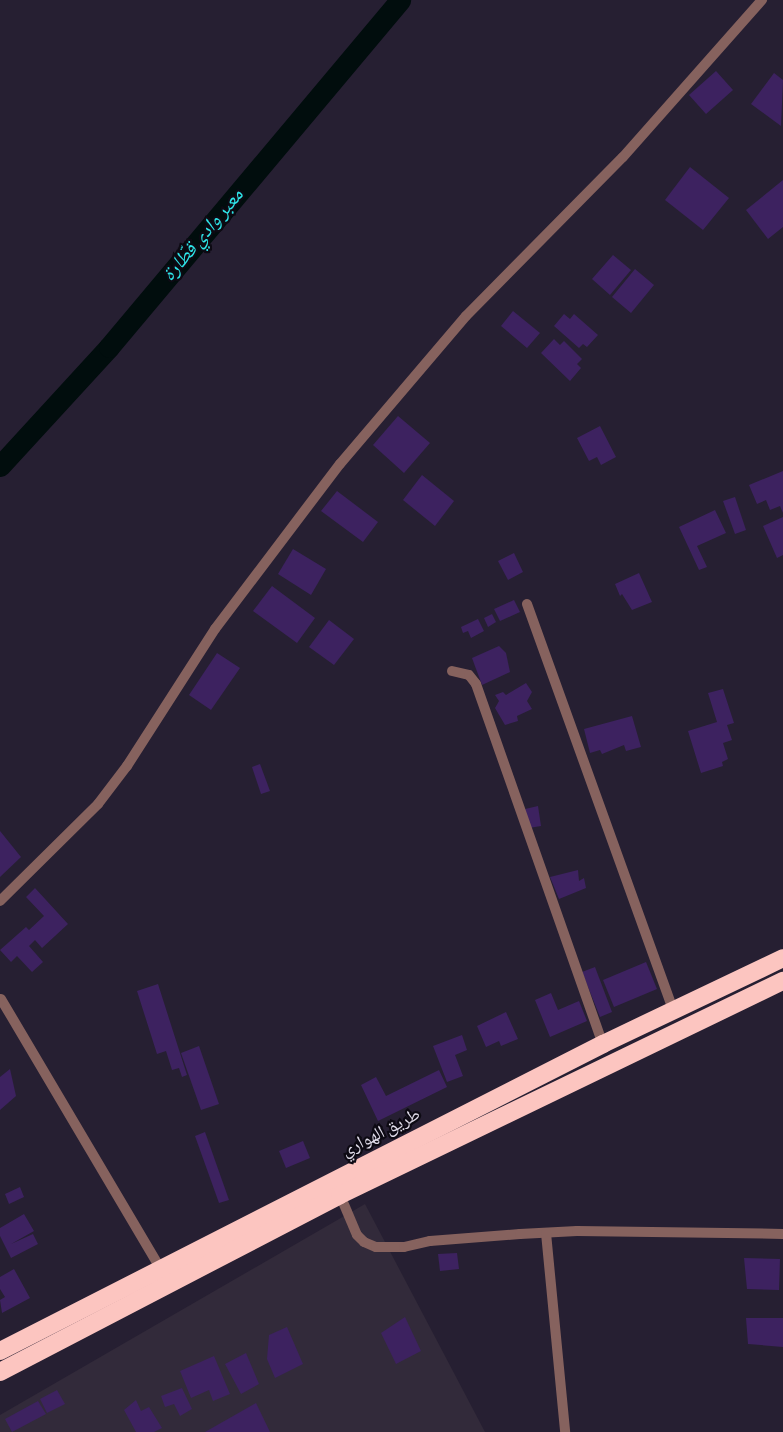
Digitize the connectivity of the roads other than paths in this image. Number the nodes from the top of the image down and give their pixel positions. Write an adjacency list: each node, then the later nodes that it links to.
1 (762, 0): 4 (street)
2 (527, 604): 8 (street)
3 (453, 671): 9 (street)
4 (0, 901)
5 (783, 958): 8 (highway, طريق الهواري)
6 (783, 981): 10 (highway, طريق الهواري)
7 (1, 999): 13 (street)
8 (673, 1010): 9 (highway, طريق الهواري)
9 (603, 1044): 13 (highway, طريق الهواري)
10 (340, 1195): 11 (street); 15 (highway, طريق الهواري)
11 (546, 1233): 12 (street); 16 (street)
12 (783, 1234)
13 (160, 1268): 14 (highway, طريق الهواري)
14 (0, 1351)
15 (0, 1372)
16 (565, 1432)

